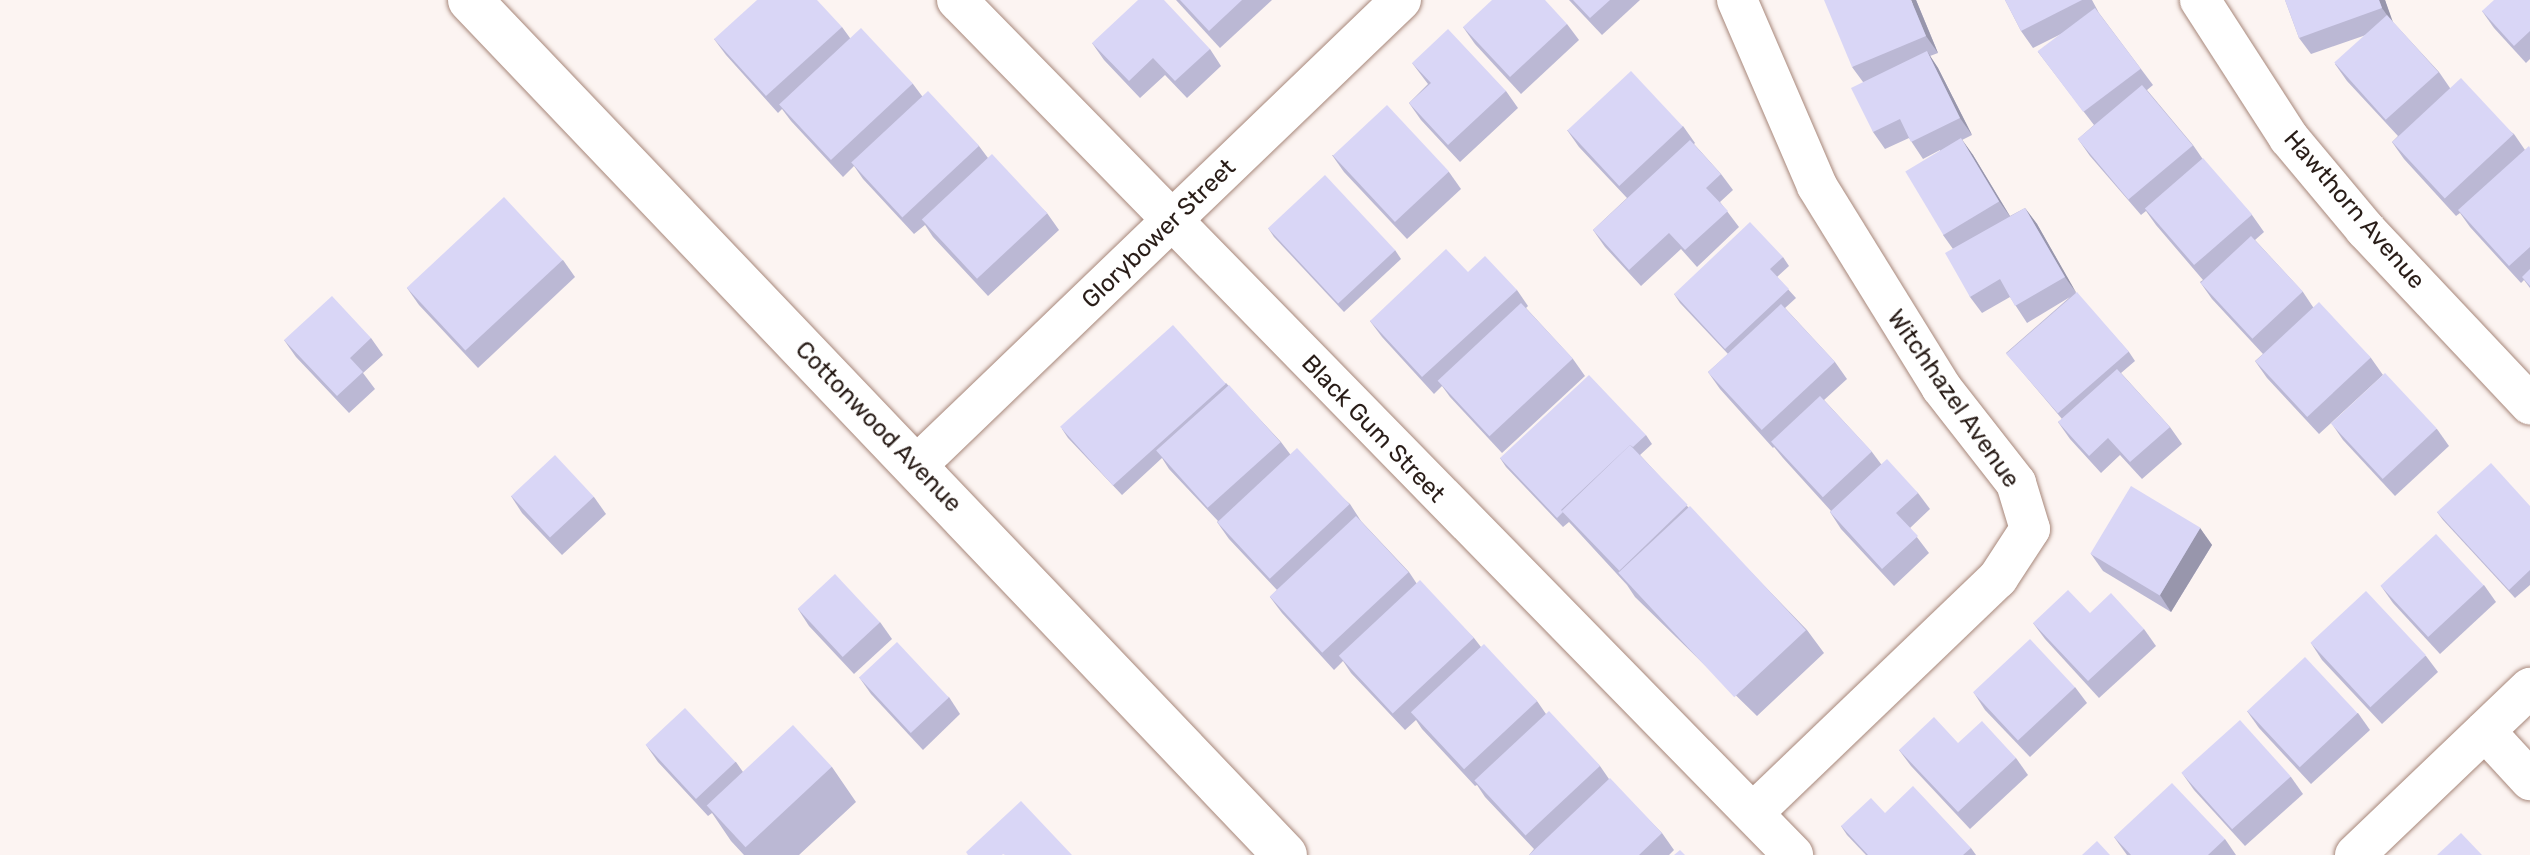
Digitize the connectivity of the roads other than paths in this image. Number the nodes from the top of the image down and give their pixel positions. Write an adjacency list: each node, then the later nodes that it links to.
1 (470, 0): 8 (street, Cottonwood Avenue)
2 (957, 0): 6 (street, Black Gum Street)
3 (1401, 0): 6 (street, Glorybower Street)
4 (1737, 0): 12 (street, Witchhazel Avenue)
5 (2200, 0): 7 (street, Hawthorn Avenue)
6 (1173, 222): 8 (street, Glorybower Street); 12 (street, Black Gum Street)
7 (2530, 404)
8 (915, 467): 13 (street, Cottonwood Avenue)
9 (2530, 688): 10 (street)
10 (2485, 731): 11 (street); 15 (street)
11 (2530, 780)
12 (1753, 813): 14 (street, Black Gum Street)
13 (1285, 855)
14 (1793, 855)
15 (2355, 855)

